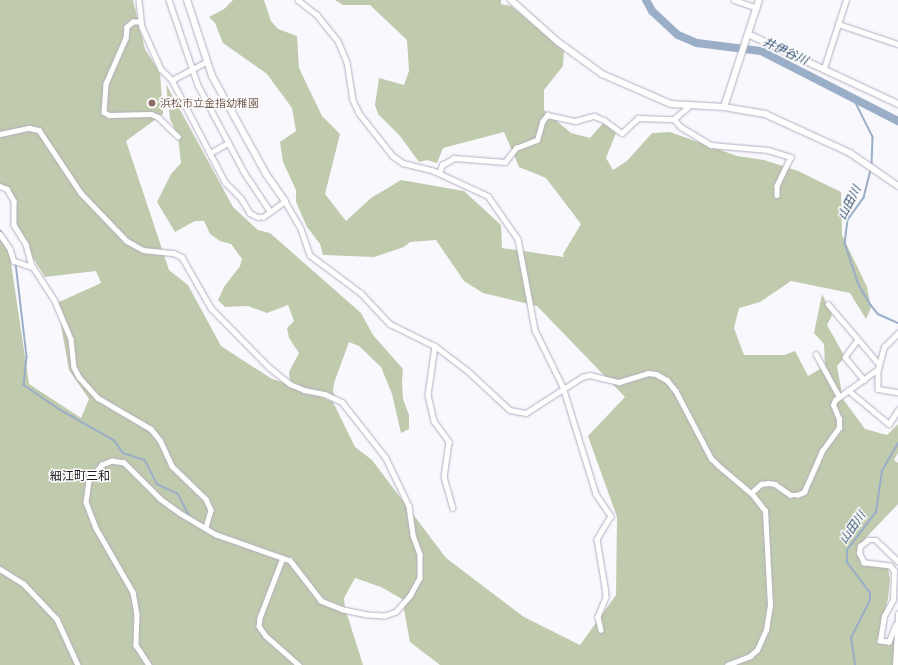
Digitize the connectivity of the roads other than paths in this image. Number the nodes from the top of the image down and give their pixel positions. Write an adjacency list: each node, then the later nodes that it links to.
1 (140, 0): 10 (street)
2 (169, 0): 16 (street)
3 (188, 0): 14 (street)
4 (298, 0): 26 (street)
5 (511, 0): 19 (street)
6 (734, 0): 9 (street)
7 (759, 0): 9 (street)
8 (846, 0): 11 (street)
9 (757, 8): 12 (street)
10 (141, 22): 17 (street); 23 (street)
11 (838, 24): 13 (street); 15 (street)
12 (748, 36): 15 (street); 20 (street)
13 (898, 44)
14 (206, 62): 16 (street); 30 (street)
15 (824, 68): 18 (street)
16 (191, 70): 17 (street); 24 (street)
17 (172, 80): 25 (street)
18 (898, 104)
19 (688, 107): 20 (street); 21 (street)
20 (724, 107): 28 (street)
21 (674, 118): 26 (street); 29 (street)
22 (0, 134): 49 (street)
23 (178, 136)
24 (228, 142): 25 (street); 31 (street)
25 (210, 153): 31 (street)
26 (439, 173): 41 (street)
27 (0, 186): 33 (street)
28 (898, 186)
29 (777, 195)
30 (285, 201): 31 (street); 37 (street)
31 (270, 211)
32 (0, 234): 33 (street)
33 (32, 266): 48 (street)
34 (828, 304): 36 (street)
35 (898, 333): 39 (street)
36 (858, 340): 39 (street); 40 (street)
37 (435, 346): 41 (street); 47 (street)
38 (816, 354): 44 (street)
39 (879, 367): 40 (street); 43 (street)
40 (864, 380): 42 (street)
41 (563, 387): 46 (street); 56 (street)
42 (848, 390): 44 (street); 45 (street)
43 (898, 392)
44 (838, 396): 46 (street)
45 (898, 410)
46 (751, 493): 60 (street)
47 (453, 508)
48 (206, 528): 49 (street); 58 (street)
49 (283, 558): 59 (street)
50 (898, 561): 53 (street)
51 (898, 567): 53 (street)
52 (0, 570): 57 (street)
53 (894, 571): 55 (street)
54 (898, 614): 55 (street)
55 (896, 625): 61 (street)
56 (601, 630)
57 (78, 665)
58 (149, 665)
59 (299, 665)
60 (727, 665)
61 (894, 665)

